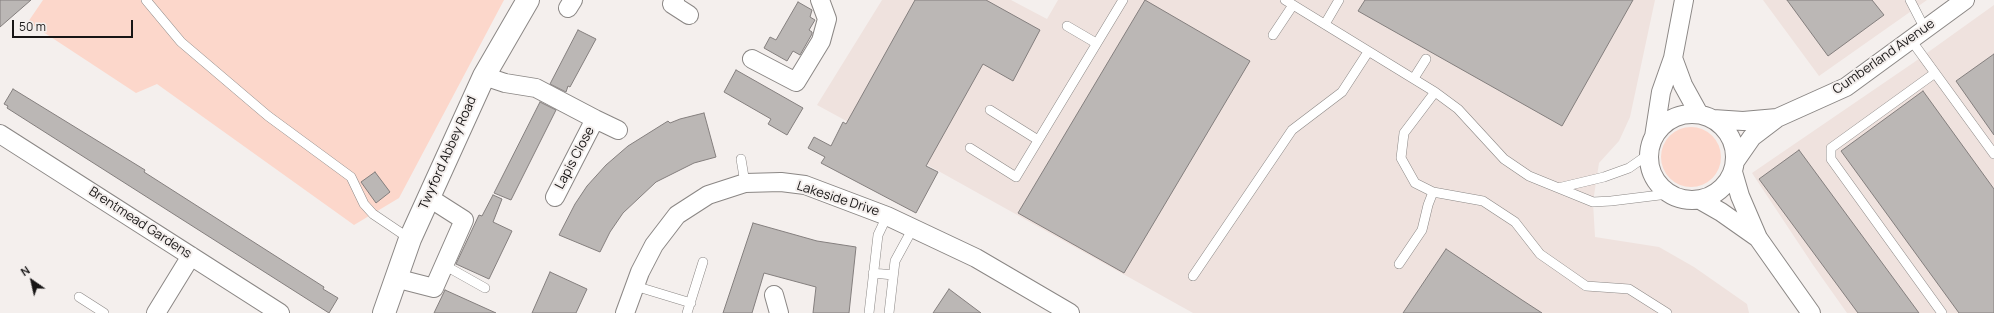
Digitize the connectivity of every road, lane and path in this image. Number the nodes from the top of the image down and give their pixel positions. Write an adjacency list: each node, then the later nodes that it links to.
1 (146, 0): 48 (lane)
2 (528, 0): 22 (street, Twyford Abbey Road)
3 (675, 0): 11 (street)
4 (820, 0): 19 (street)
5 (1123, 0): 16 (lane)
6 (1339, 0): 12 (lane)
7 (1684, 0): 18 (street)
8 (1910, 0): 15 (lane)
9 (1965, 0): 15 (street, Cumberland Avenue)
10 (1289, 2): 12 (lane); 14 (lane)
11 (689, 16)
12 (1325, 24): 17 (lane)
13 (1067, 26): 16 (lane)
14 (1273, 35)
15 (1918, 35): 21 (lane); 27 (street, Cumberland Avenue)
16 (1096, 43): 32 (lane)
17 (1368, 52): 23 (lane); 55 (lane)
18 (1673, 58): 26 (street); 31 (street)
19 (752, 59)
20 (1426, 59): 23 (lane)
21 (1935, 73): 35 (lane); 74 (lane)
22 (484, 76): 28 (street, Lapis Close); 42 (street, Twyford Abbey Road)
23 (1414, 78): 24 (lane)
24 (1435, 92): 39 (lane); 40 (lane)
25 (990, 110): 32 (lane)
26 (1706, 117): 27 (street, Cumberland Avenue); 31 (street); 37 (street)
27 (1777, 118): 37 (street, Cumberland Avenue)
28 (595, 119): 29 (street, Lapis Close); 43 (street, Lapis Close)
29 (618, 130)
30 (0, 134): 49 (street, Brentmead Gardens)
31 (1654, 137): 34 (street)
32 (1038, 140): 33 (lane)
33 (970, 148)
34 (1649, 154): 39 (lane); 41 (street)
35 (1994, 154)
36 (742, 159): 38 (lane)
37 (1734, 166): 44 (street); 47 (street)
38 (745, 183): 45 (street, Lakeside Drive); 57 (street, Lakeside Drive)
39 (1558, 188): 41 (lane)
40 (1434, 192): 51 (lane); 72 (lane)
41 (1668, 194): 44 (street)
42 (428, 197): 48 (street, Twyford Abbey Road); 52 (street)
43 (555, 197)
44 (1700, 200): 47 (street)
45 (887, 216): 46 (street, Lakeside Drive); 53 (lane)
46 (912, 228): 54 (lane); 71 (street, Lakeside Drive)
47 (1758, 238): 73 (street)
48 (410, 239): 56 (street, Twyford Abbey Road)
49 (191, 256): 63 (street); 64 (street, Brentmead Gardens)
50 (703, 262): 61 (lane)
51 (1399, 264)
52 (444, 265): 56 (street); 58 (lane)
53 (874, 273): 54 (lane); 69 (lane)
54 (893, 275): 70 (lane)
55 (1193, 276)
56 (395, 278): 65 (street, Twyford Abbey Road)
57 (635, 286): 61 (lane); 66 (street, Lakeside Drive)
58 (486, 288)
59 (774, 295): 68 (street)
60 (79, 297): 62 (lane)
61 (691, 303): 67 (lane)
62 (104, 313)
63 (156, 313)
64 (280, 313)
65 (384, 313)
66 (625, 313)
67 (687, 313)
68 (779, 313)
69 (869, 313)
70 (889, 313)
71 (1070, 313)
72 (1667, 313)
73 (1811, 313)
74 (1942, 313)

